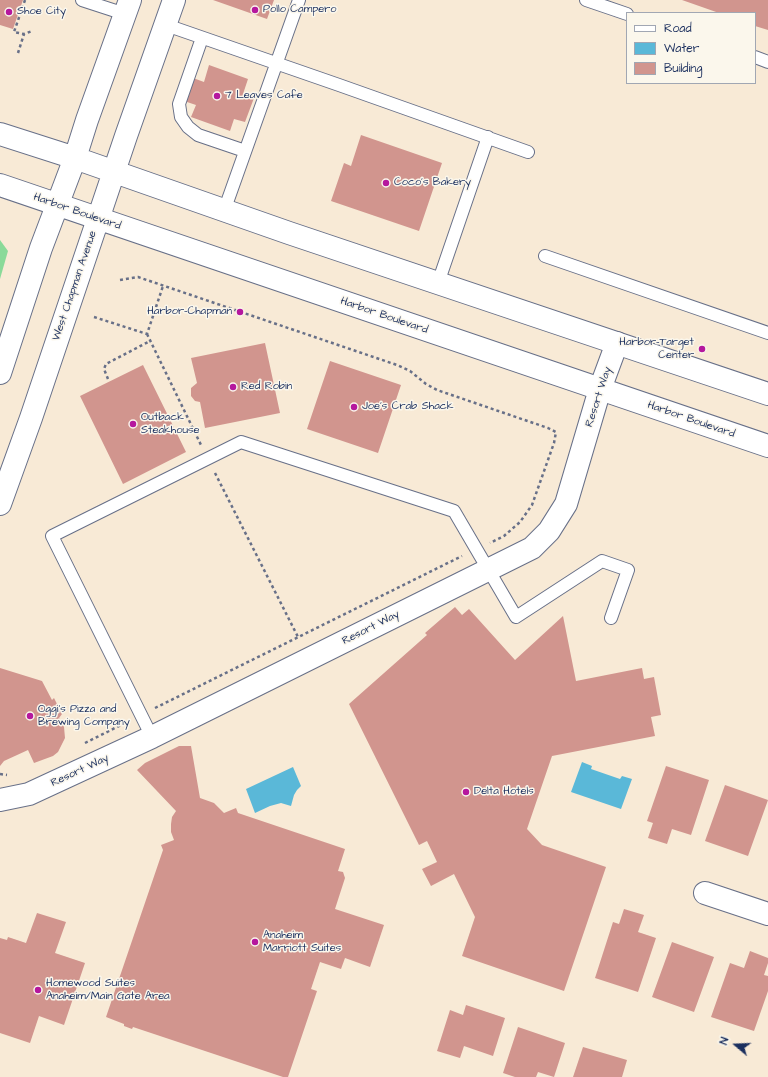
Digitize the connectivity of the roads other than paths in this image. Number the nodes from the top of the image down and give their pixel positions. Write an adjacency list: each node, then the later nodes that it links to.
1 (82, 0): 5 (lane)
2 (174, 0): 7 (main road, West Chapman Avenue)
3 (299, 0): 11 (lane)
4 (586, 0): 6 (lane)
5 (127, 7): 16 (main road)
6 (626, 14)
7 (166, 25): 8 (lane); 17 (main road, West Chapman Avenue)
8 (202, 38): 11 (lane); 14 (lane)
9 (756, 57): 10 (lane)
10 (768, 62)
11 (276, 63): 13 (lane); 14 (lane)
12 (0, 134): 16 (main road)
13 (488, 137): 15 (lane); 23 (lane)
14 (245, 151): 20 (lane)
15 (528, 152)
16 (75, 158): 17 (main road); 19 (main road)
17 (114, 173): 20 (main road); 21 (main road, West Chapman Avenue)
18 (0, 186): 19 (main road, Harbor Boulevard)
19 (58, 205): 21 (main road, Harbor Boulevard); 26 (main road)
20 (224, 211): 23 (main road)
21 (98, 219): 27 (main road, Harbor Boulevard); 30 (main road, West Chapman Avenue)
22 (545, 256): 24 (lane)
23 (438, 283): 25 (main road)
24 (768, 333)
25 (616, 343): 27 (main road, Resort Way); 28 (main road)
26 (0, 373)
27 (600, 389): 29 (main road, Harbor Boulevard); 31 (main road, Resort Way)
28 (768, 394)
29 (768, 446)
30 (0, 504)
31 (489, 569): 32 (lane); 33 (main road, Resort Way); 33 (lane)
32 (611, 618)
33 (152, 737): 34 (main road, Resort Way)
34 (1, 798)
35 (705, 893): 36 (main road)
36 (768, 914)

